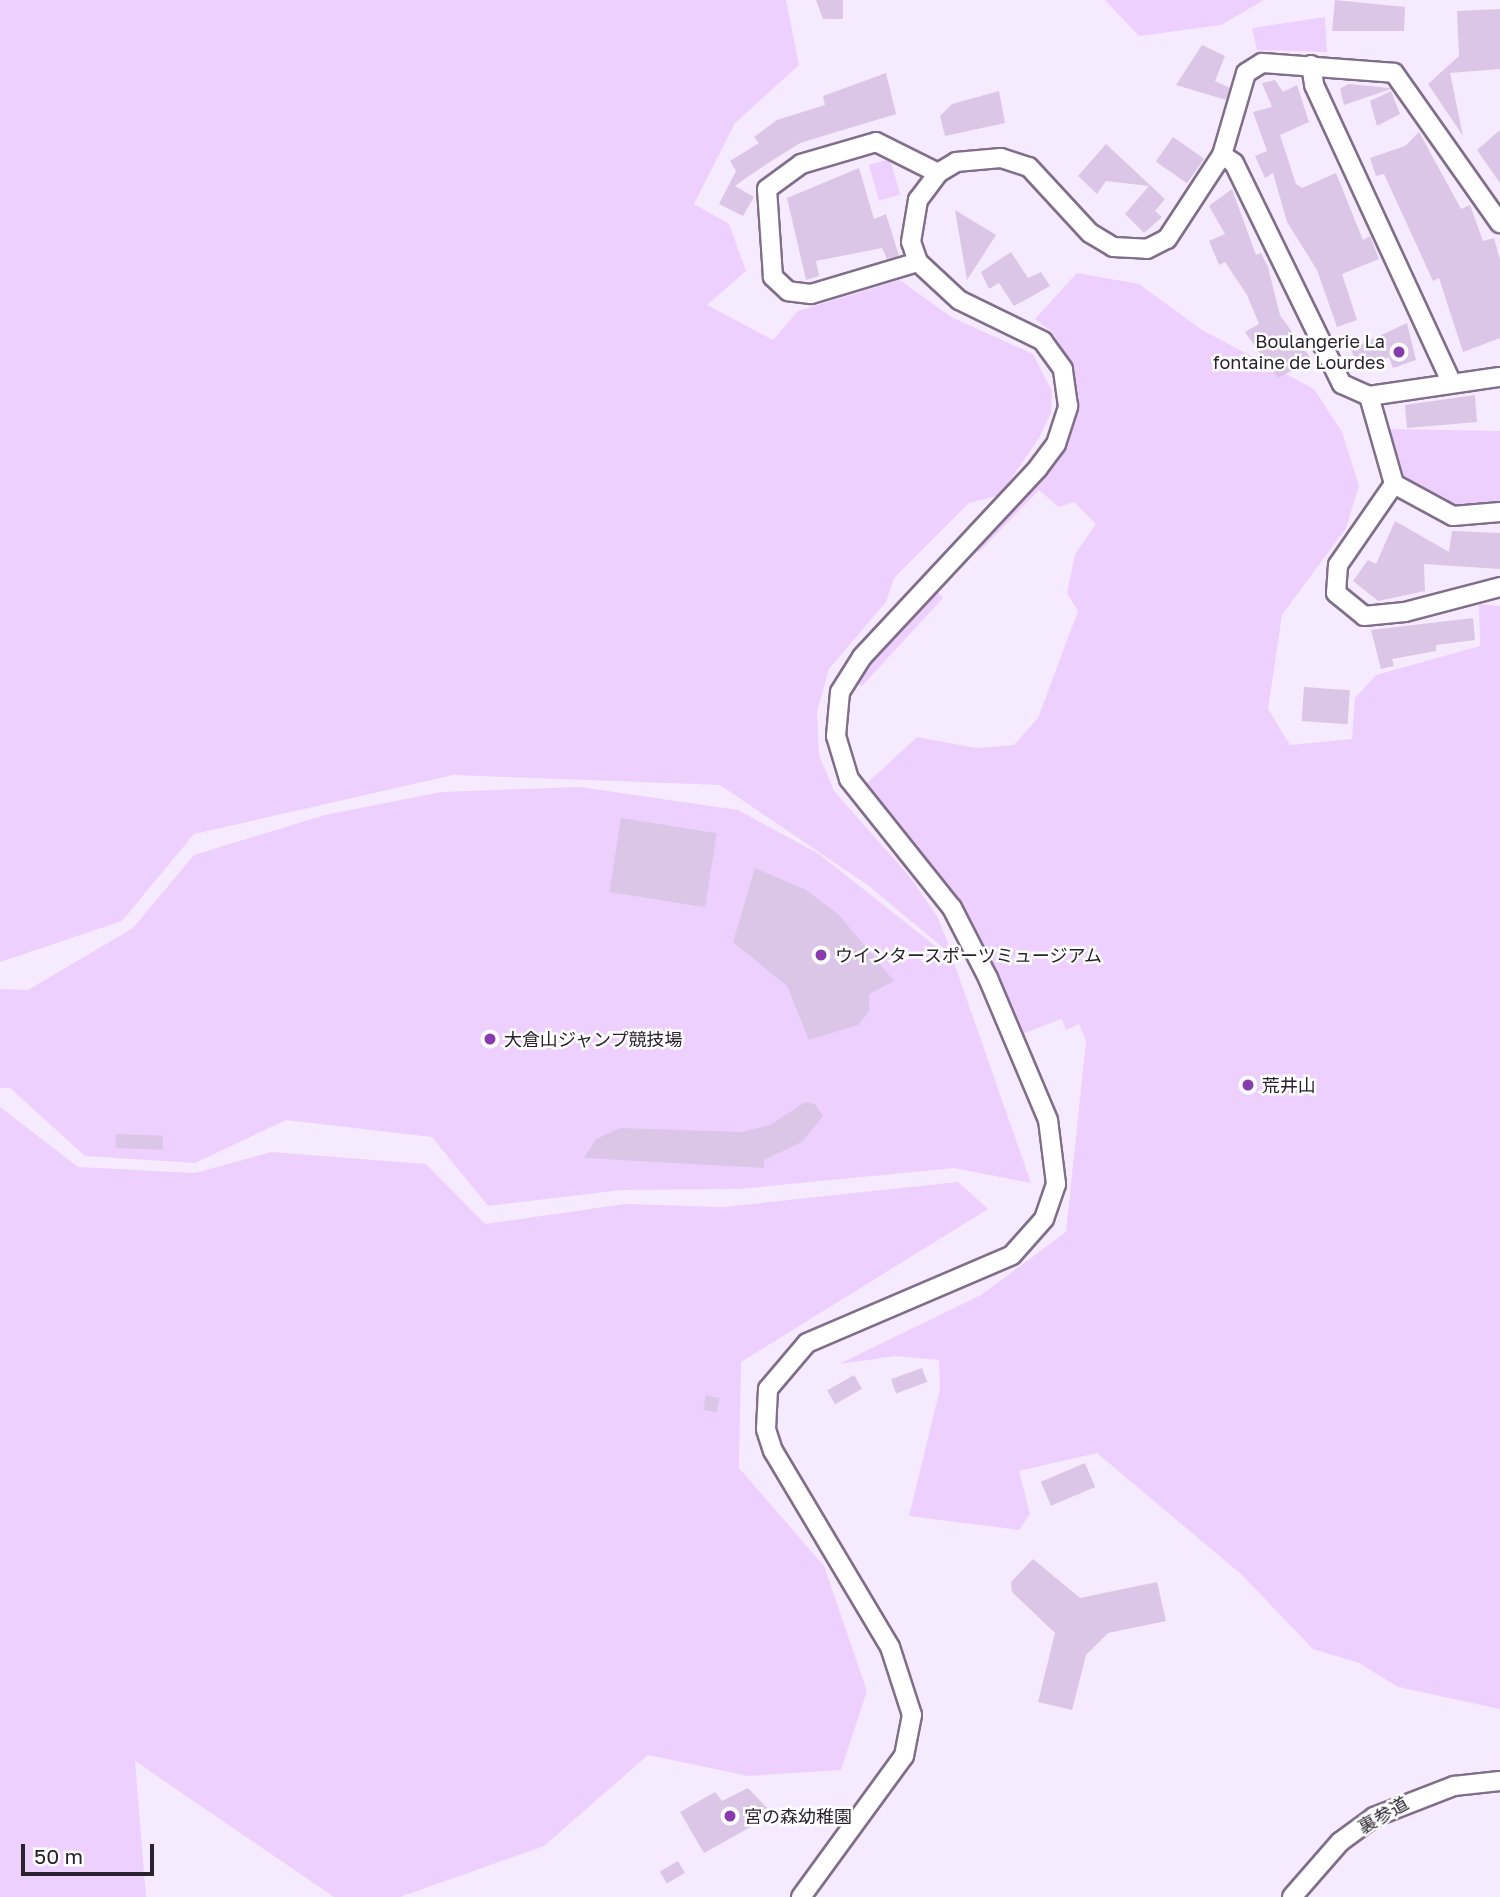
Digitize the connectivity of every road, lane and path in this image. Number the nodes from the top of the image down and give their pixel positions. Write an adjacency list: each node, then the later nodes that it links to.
1 (1311, 65): 2 (street); 4 (street); 7 (street)
2 (1222, 155): 3 (street); 8 (street)
3 (938, 173): 5 (street); 5 (street)
4 (1500, 223)
5 (918, 262): 13 (street)
6 (1500, 377): 7 (street)
7 (1452, 383): 8 (street)
8 (1369, 396): 9 (street)
9 (1394, 484): 10 (street); 11 (street)
10 (1500, 512)
11 (1500, 587)
12 (1500, 1781): 14 (street, 裏参道)
13 (801, 1897)
14 (1292, 1897)

